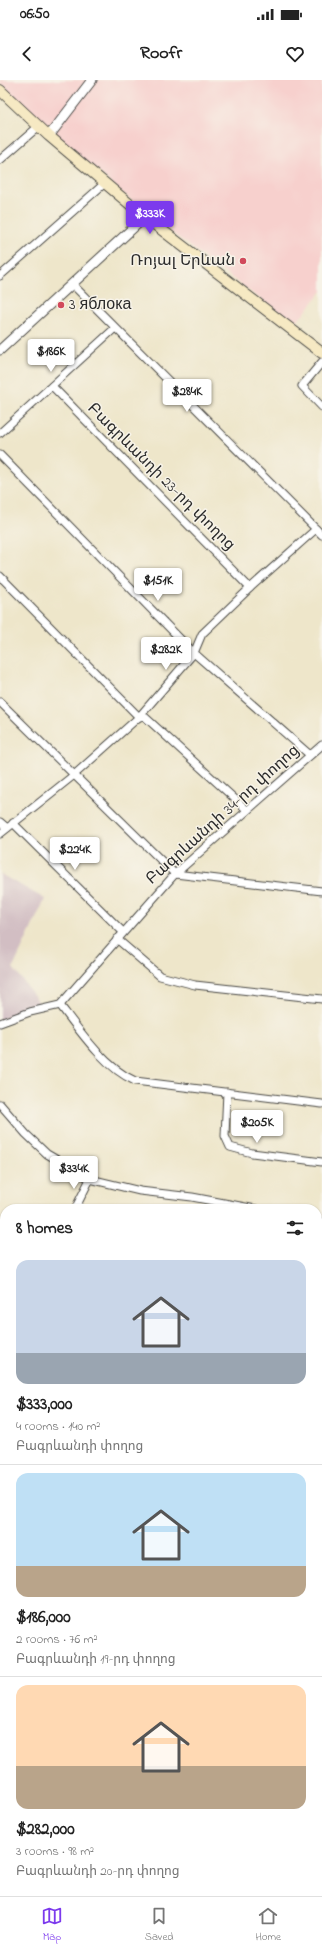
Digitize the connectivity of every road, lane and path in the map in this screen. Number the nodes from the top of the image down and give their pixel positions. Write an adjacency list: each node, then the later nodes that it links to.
1 (92, 80): 4 (street)
2 (0, 90): 3 (main road)
3 (39, 126): 4 (main road); 5 (street)
4 (49, 136): 6 (main road)
5 (0, 160)
6 (104, 183): 7 (main road); 8 (street)
7 (145, 217): 9 (street); 12 (main road)
8 (0, 276)
9 (72, 284): 10 (street); 11 (street)
10 (115, 328): 14 (street); 18 (street)
11 (0, 350)
12 (322, 353)
13 (322, 362): 15 (street)
14 (52, 386): 16 (street); 21 (street, Բագրևանդի 23-րդ փողոց)
15 (322, 407)
16 (0, 433)
17 (0, 455): 22 (street)
18 (316, 529): 19 (street); 21 (street)
19 (322, 534)
20 (0, 576): 24 (street)
21 (250, 588): 22 (street)
22 (194, 653): 24 (street); 26 (street)
23 (0, 702): 27 (street)
24 (139, 717): 27 (street); 28 (street)
25 (322, 745): 26 (street, Բագրևանդի 34-րդ փողոց)
26 (310, 755): 28 (street, Բագրևանդի 34-րդ փողոց)
27 (74, 775): 30 (street); 33 (street)
28 (247, 810): 33 (street, Բագրևանդի 34-րդ փողոց)
29 (0, 822): 31 (street)
30 (13, 823): 31 (street); 35 (street)
31 (6, 828): 32 (street)
32 (0, 834)
33 (174, 874): 34 (street); 35 (street, Բագրևանդի 34-րդ փողոց)
34 (322, 891)
35 (123, 932): 36 (street, Բագրևանդի 34-րդ փողոց)
36 (117, 939): 37 (street); 38 (street, Բագրևանդի 34-րդ փողոց)
37 (322, 999)
38 (60, 1005): 39 (street); 40 (street)
39 (0, 1023)
40 (227, 1092): 42 (street); 43 (street)
41 (0, 1104): 44 (street)
42 (322, 1104)
43 (322, 1162)
44 (90, 1178): 45 (street); 46 (street)
45 (77, 1204)
46 (229, 1204)

